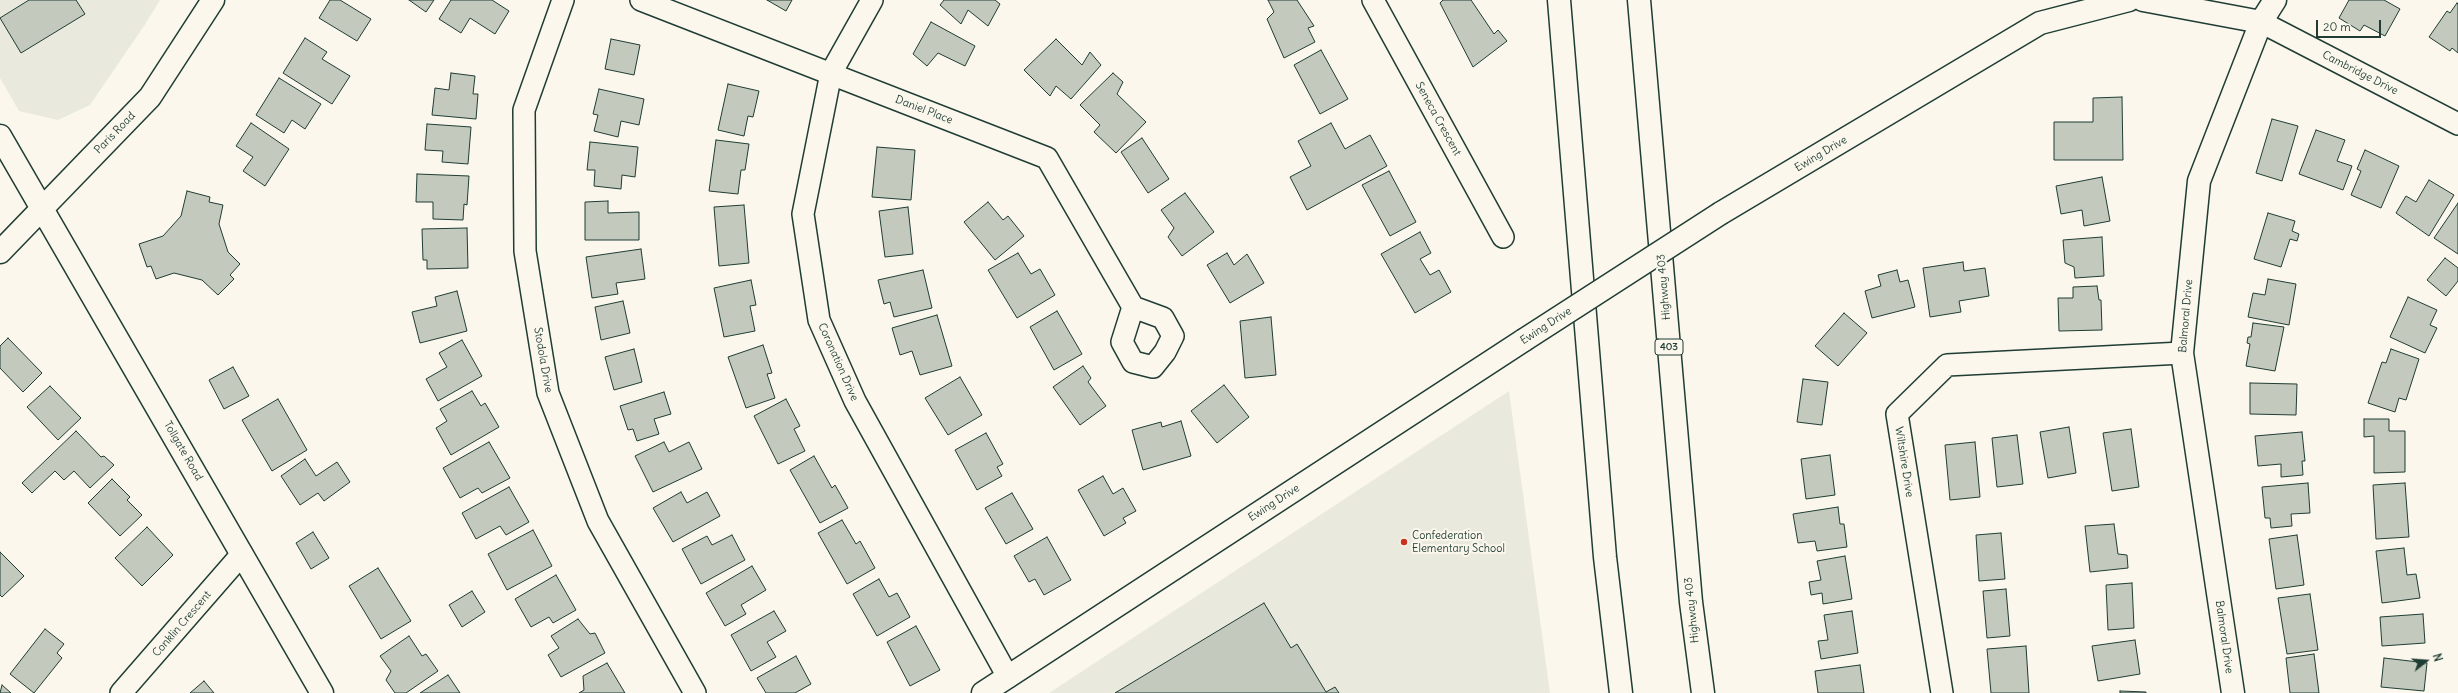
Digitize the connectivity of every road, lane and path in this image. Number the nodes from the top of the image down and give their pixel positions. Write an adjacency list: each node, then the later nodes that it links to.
1 (213, 0): 15 (main road, Paris Road)
2 (563, 0): 24 (street, Stodola Drive)
3 (641, 0): 12 (street, Daniel Place)
4 (872, 0): 12 (street, Coronation Drive)
5 (1374, 0): 16 (street, Seneca Crescent)
6 (1559, 0): 26 (main road)
7 (1639, 0): 27 (main road, Highway 403 / 403)
8 (2129, 0): 21 (main road, Ewing Drive, bridge)
9 (2143, 0): 11 (main road)
10 (2275, 0): 11 (main road, Balmoral Drive)
11 (2261, 22): 13 (street, Cambridge Drive); 19 (main road, Balmoral Drive)
12 (831, 73): 18 (street, Daniel Place); 21 (street, Coronation Drive)
13 (2458, 124)
14 (0, 136): 15 (main road, Tollgate Road)
15 (43, 210): 17 (main road, Paris Road); 20 (main road, Tollgate Road)
16 (1503, 237)
17 (0, 252)
18 (1133, 307)
19 (2182, 353): 28 (street, Wiltshire Drive); 29 (main road, Balmoral Drive)
20 (242, 554): 22 (street, Conklin Crescent); 23 (main road, Tollgate Road)
21 (1008, 676): 25 (main road, Ewing Drive)
22 (121, 693)
23 (322, 693)
24 (695, 693)
25 (983, 693)
26 (1621, 693)
27 (1703, 693)
28 (1942, 693)
29 (2233, 693)

